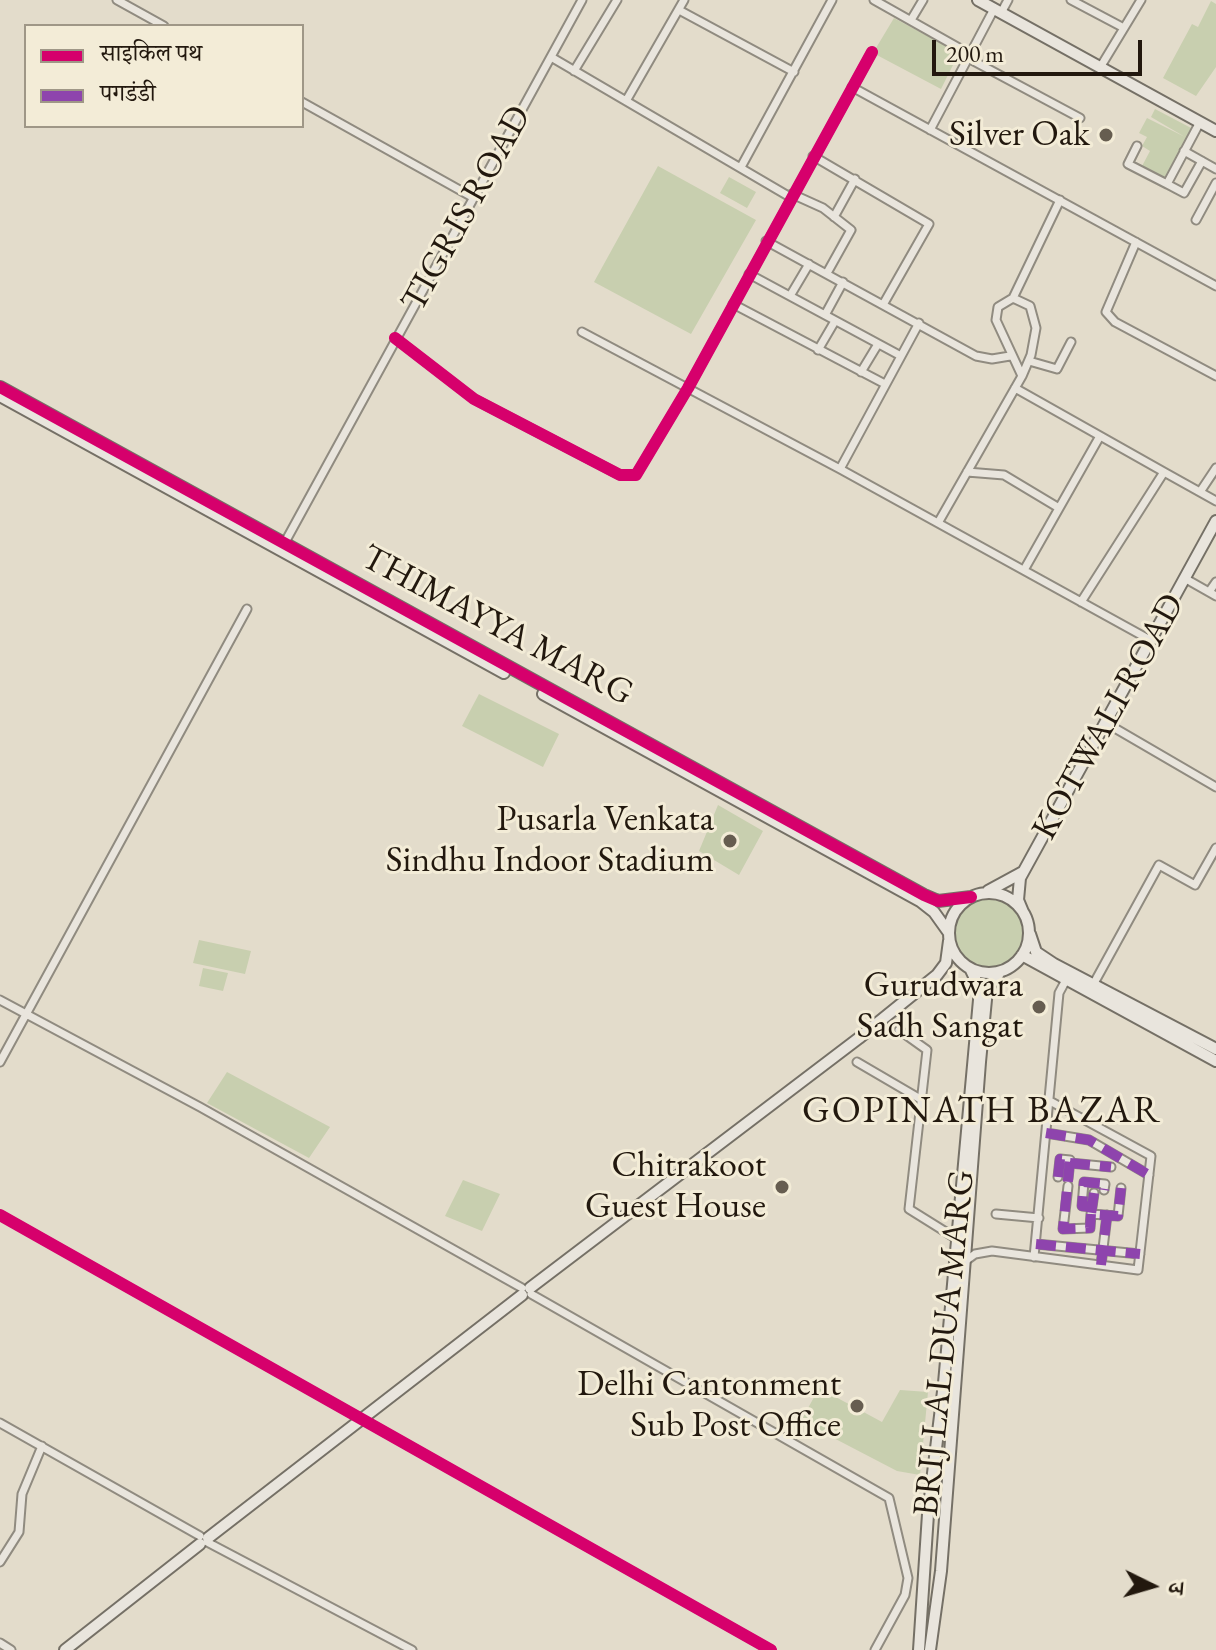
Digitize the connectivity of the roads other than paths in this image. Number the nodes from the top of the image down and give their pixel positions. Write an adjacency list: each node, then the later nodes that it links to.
1 (117, 0): 15 (street)
2 (582, 0): 19 (street, TIGRIS ROAD)
3 (617, 0): 21 (street)
4 (684, 0): 12 (street)
5 (832, 0): 22 (street)
6 (874, 0): 14 (street)
7 (923, 0): 14 (street)
8 (978, 0): 13 (street)
9 (1008, 0): 13 (street)
10 (1071, 0): 16 (street)
11 (1137, 1): 16 (street)
12 (679, 10): 22 (street); 24 (street)
13 (998, 11): 18 (street); 20 (street)
14 (911, 20): 18 (street)
15 (160, 24)
16 (1124, 28): 20 (street)
17 (872, 52): 23 (street)
18 (967, 55): 26 (street); 28 (street)
19 (551, 57): 21 (street); 40 (street, TIGRIS ROAD)
20 (1101, 66): 27 (street)
21 (574, 71): 24 (street)
22 (794, 72): 34 (street)
23 (852, 87): 28 (street); 32 (street)
24 (626, 101): 34 (street)
25 (304, 103): 40 (street)
26 (1080, 118)
27 (1200, 122): 29 (street); 31 (street)
28 (930, 130): 41 (street)
29 (1216, 131)
30 (1137, 146): 38 (street)
31 (1184, 151): 33 (street); 38 (street)
32 (813, 156): 36 (street); 39 (street)
33 (1202, 161): 35 (street); 38 (street)
34 (741, 167): 39 (street)
35 (1216, 169)
36 (855, 179): 42 (street); 53 (street)
37 (1216, 183): 43 (street)
38 (1167, 184)
39 (791, 195): 42 (street); 44 (street)
40 (474, 198): 59 (street, TIGRIS ROAD)
41 (1060, 200): 45 (street); 52 (street)
42 (834, 217): 47 (street)
43 (1196, 220)
44 (766, 241): 46 (street); 48 (street)
45 (1136, 242): 50 (street); 68 (street)
46 (809, 264): 47 (street); 51 (street)
47 (827, 273): 49 (street)
48 (749, 274): 51 (street); 54 (street)
49 (843, 282): 53 (street); 55 (street)
50 (1216, 286)
51 (790, 296): 55 (street)
52 (1013, 298): 64 (street); 65 (street)
53 (884, 303): 57 (street)
54 (733, 304): 62 (street); 71 (street)
55 (825, 315): 56 (street)
56 (835, 321): 61 (street); 62 (street)
57 (919, 323): 63 (street); 64 (street)
58 (582, 332): 71 (street)
59 (395, 338): 71 (street); 84 (street, TIGRIS ROAD)
60 (1071, 342): 65 (street)
61 (878, 344): 63 (street); 66 (street)
62 (818, 350): 66 (street)
63 (901, 356): 69 (street)
64 (1010, 356): 67 (street)
65 (1029, 361): 67 (street)
66 (861, 372): 69 (street)
67 (1022, 376): 72 (street)
68 (1216, 376)
69 (885, 384): 76 (street)
70 (0, 387): 84 (street, THIMAYYA MARG)
71 (688, 388): 76 (street)
72 (1015, 388): 74 (street); 77 (street)
73 (0, 396): 92 (street, THIMAYYA MARG)
74 (1100, 436): 78 (street); 81 (street)
75 (1216, 468): 79 (street)
76 (840, 469): 83 (street)
77 (967, 472): 81 (street); 83 (street)
78 (1164, 472): 79 (street); 89 (street)
79 (1200, 492): 80 (street)
80 (1216, 501)
81 (1059, 508): 85 (street)
82 (1216, 521): 86 (street, KOTWALI ROAD)
83 (938, 523): 85 (street)
84 (284, 544): 92 (street, THIMAYYA MARG)
85 (1024, 570): 89 (street)
86 (1186, 579): 88 (street); 91 (street, KOTWALI ROAD)
87 (1216, 582): 88 (street)
88 (1213, 594)
89 (1081, 602): 91 (street)
90 (247, 609): 109 (street)
91 (1152, 641): 93 (street, KOTWALI ROAD)
92 (602, 720): 97 (street, THIMAYYA MARG); 100 (street, THIMAYYA MARG)
93 (1106, 723): 94 (street); 96 (street, KOTWALI ROAD)
94 (1216, 787)
95 (1216, 848): 106 (street)
96 (1024, 871): 97 (street); 98 (street)
97 (975, 895): 98 (street); 100 (street)
98 (1023, 912): 99 (street)
99 (1029, 932): 101 (street); 106 (street)
100 (949, 937): 102 (street); 104 (street)
101 (1022, 955): 103 (street); 105 (street)
102 (967, 967): 103 (street); 104 (street); 107 (street)
103 (1000, 972): 107 (street)
104 (937, 975): 137 (street)
105 (1066, 980): 112 (street); 116 (street)
106 (1093, 985): 111 (street)
107 (984, 989): 130 (street, BRIJ LAL DUA MARG); 135 (street, BRIJ LAL DUA MARG)
108 (0, 1000): 109 (street)
109 (26, 1015): 113 (street); 137 (street)
110 (899, 1030): 115 (street)
111 (1216, 1049)
112 (1216, 1061)
113 (0, 1062)
114 (857, 1062): 115 (street)
115 (922, 1100): 130 (street)
116 (1048, 1100): 117 (street); 120 (street)
117 (1046, 1133): 120 (street); 129 (street)
118 (1070, 1159): 119 (street); 121 (street); 125 (street)
119 (1111, 1167)
120 (1149, 1175): 133 (street)
121 (1058, 1177)
122 (1121, 1188): 128 (street)
123 (1104, 1190): 125 (street)
124 (1094, 1193): 125 (street)
125 (1092, 1210): 128 (street)
126 (996, 1214): 129 (street)
127 (0, 1215): 138 (street)
128 (1107, 1215): 132 (street)
129 (1039, 1218): 131 (street)
130 (957, 1239): 149 (street, BRIJ LAL DUA MARG)
131 (1036, 1244): 132 (street); 134 (street)
132 (1103, 1250): 133 (street); 136 (street)
133 (1140, 1254): 136 (street)
134 (1034, 1257): 135 (street); 136 (street)
135 (964, 1262): 150 (street, BRIJ LAL DUA MARG)
136 (1101, 1265)
137 (526, 1291): 138 (street); 148 (street)
138 (361, 1417): 141 (street); 147 (street)
139 (0, 1423): 140 (street)
140 (42, 1446): 141 (street); 142 (street)
141 (204, 1540): 145 (street); 146 (street)
142 (0, 1562)
143 (0, 1643): 144 (street)
144 (11, 1650)
145 (65, 1650)
146 (412, 1650)
147 (771, 1650)
148 (875, 1650)
149 (919, 1650)
150 (930, 1650)

